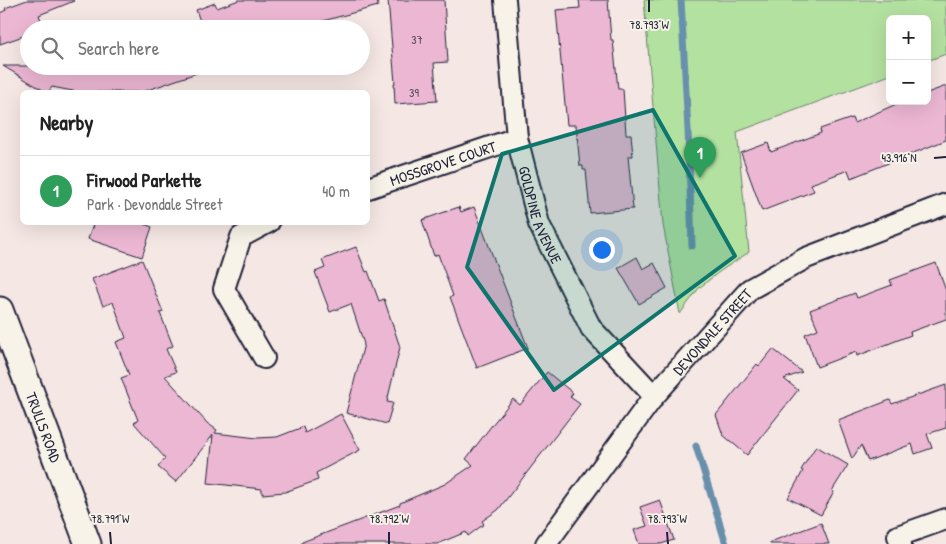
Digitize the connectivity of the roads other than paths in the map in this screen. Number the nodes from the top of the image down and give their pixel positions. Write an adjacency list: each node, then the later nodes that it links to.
1 (505, 0): 2 (street, GOLDPINE AVENUE)
2 (517, 138): 3 (street, MOSSGROVE COURT); 8 (street, GOLDPINE AVENUE)
3 (370, 187)
4 (946, 204): 8 (street, DEVONDALE STREET)
5 (263, 225): 7 (street)
6 (0, 310): 10 (street, TRULLS ROAD)
7 (264, 358)
8 (654, 396): 11 (street, DEVONDALE STREET)
9 (946, 519): 12 (street)
10 (88, 544)
11 (546, 544)
12 (901, 544)

